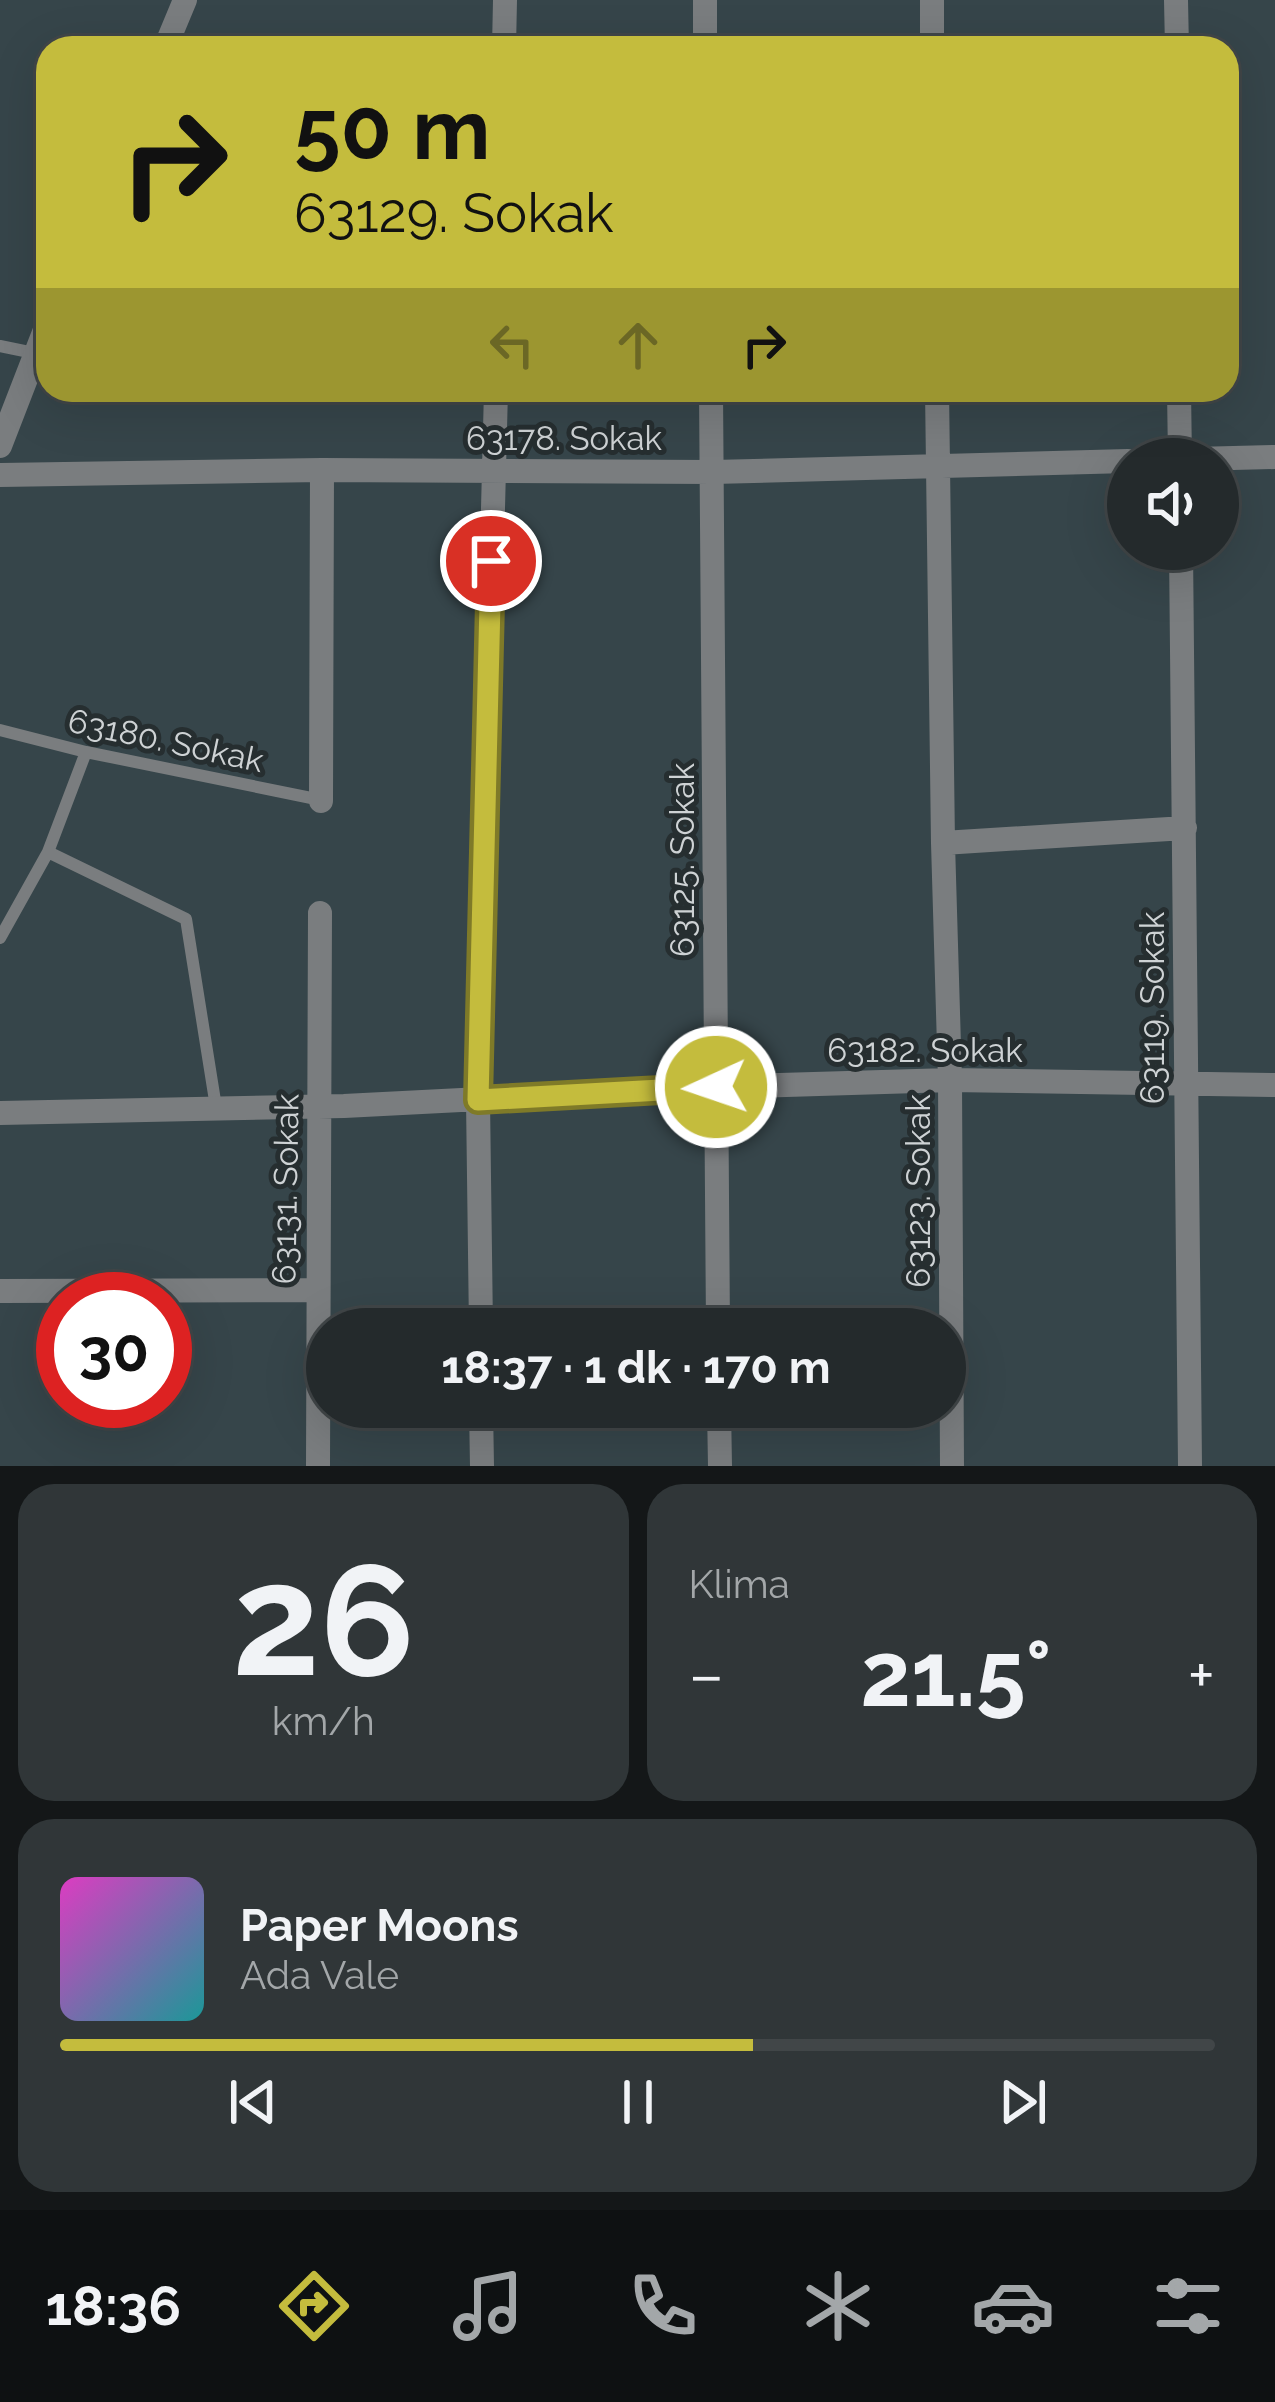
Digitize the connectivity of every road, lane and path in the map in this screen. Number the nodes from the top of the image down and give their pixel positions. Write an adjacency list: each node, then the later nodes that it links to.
1 (185, 0): 6 (street)
2 (506, 0): 7 (street)
3 (704, 0): 8 (street)
4 (932, 0): 9 (street)
5 (1176, 0): 10 (street)
6 (170, 36)
7 (504, 36)
8 (705, 36)
9 (932, 36)
10 (1177, 36)
11 (0, 346): 13 (lane)
12 (36, 348): 13 (street)
13 (34, 352): 19 (street)
14 (496, 402): 25 (street)
15 (711, 402): 26 (street, 63125. Sokak)
16 (937, 402): 23 (street, 63123. Sokak)
17 (1179, 402): 18 (street)
18 (1180, 438)
19 (0, 446)
20 (1275, 457): 21 (street)
21 (1239, 458)
22 (1107, 462): 23 (street, 63178. Sokak)
23 (938, 466): 26 (street, 63178. Sokak); 33 (street, 63123. Sokak)
24 (322, 470): 25 (street, 63178. Sokak); 27 (street, 63178. Sokak); 31 (street)
25 (494, 471): 26 (street, 63178. Sokak); 41 (street)
26 (713, 472): 39 (street, 63125. Sokak)
27 (0, 475)
28 (1181, 570): 32 (street, 63119. Sokak)
29 (0, 730): 30 (lane, 63180. Sokak)
30 (86, 752): 31 (lane, 63180. Sokak); 34 (lane)
31 (322, 801)
32 (1185, 829): 33 (street); 40 (street, 63119. Sokak)
33 (943, 843): 37 (street, 63123. Sokak)
34 (48, 852): 36 (lane); 43 (lane)
35 (320, 913): 42 (street, 63131. Sokak)
36 (0, 938)
37 (950, 1080): 39 (street, 63182. Sokak); 40 (street, 63182. Sokak); 54 (street, 63123. Sokak)
38 (1275, 1085): 40 (street, 63182. Sokak)
39 (716, 1087): 41 (street, 63182. Sokak); 48 (street, 63125. Sokak)
40 (1185, 1087): 55 (street, 63119. Sokak)
41 (478, 1100): 42 (street, 63182. Sokak); 47 (street)
42 (319, 1106): 43 (street, 63182. Sokak); 45 (street, 63131. Sokak)
43 (217, 1108): 44 (street, 63182. Sokak)
44 (0, 1113)
45 (317, 1290): 46 (street); 51 (street, 63131. Sokak)
46 (0, 1291)
47 (481, 1308)
48 (718, 1308)
49 (482, 1428): 52 (street)
50 (719, 1428): 53 (street)
51 (318, 1466)
52 (482, 1466)
53 (720, 1466)
54 (952, 1466)
55 (1190, 1466)

